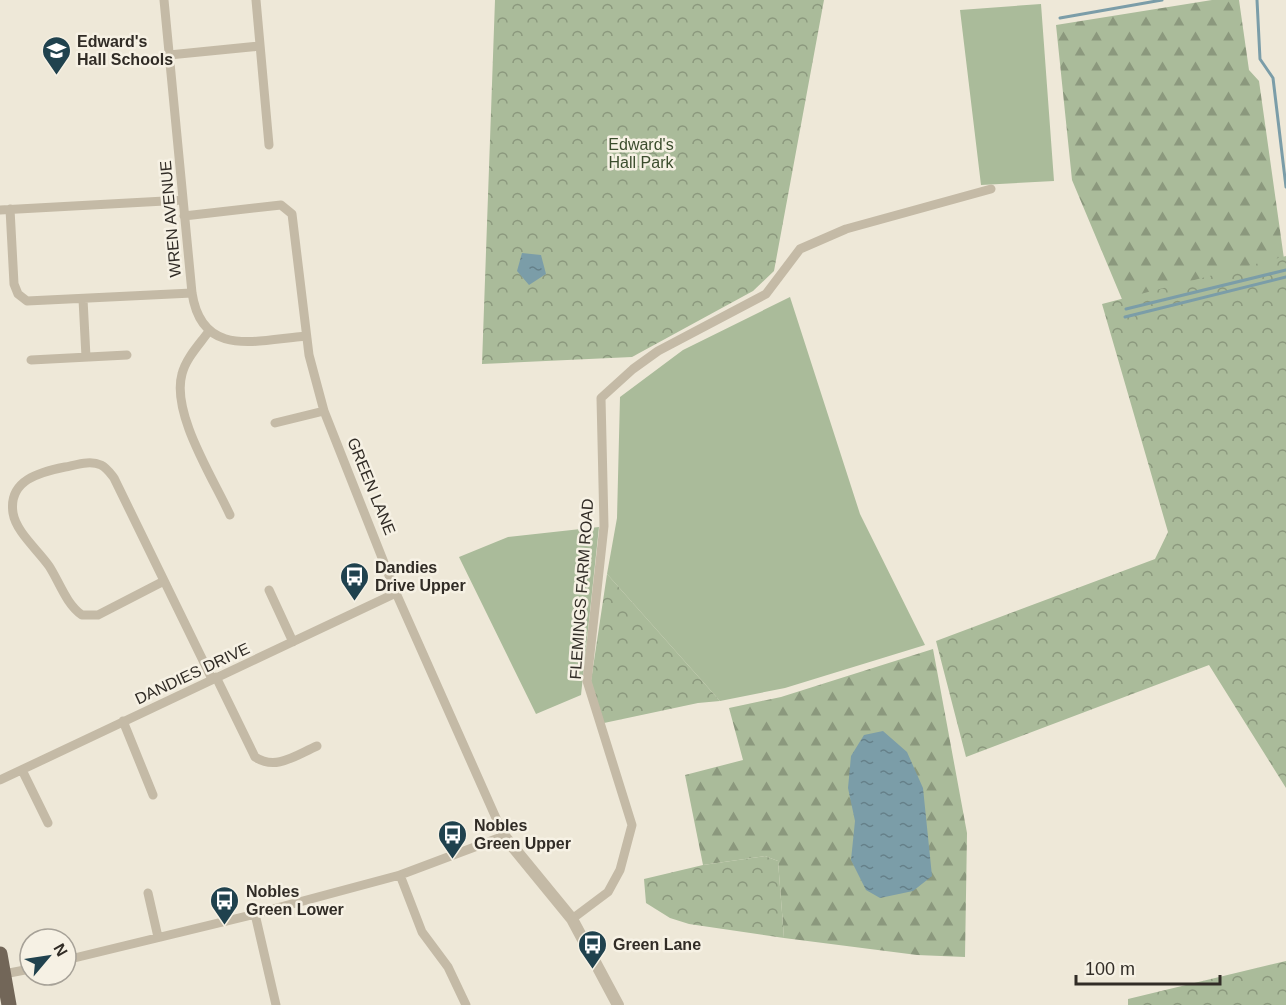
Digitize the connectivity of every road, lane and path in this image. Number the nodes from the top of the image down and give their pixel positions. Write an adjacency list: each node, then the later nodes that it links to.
1 (164, 0): 4 (street, WREN AVENUE)
2 (256, 0): 3 (street)
3 (260, 46): 4 (street); 5 (street)
4 (170, 55): 7 (street, WREN AVENUE)
5 (270, 145)
6 (991, 189): 35 (street, FLEMINGS FARM ROAD)
7 (183, 200): 8 (street); 9 (street, WREN AVENUE)
8 (5, 210): 11 (street)
9 (184, 216): 10 (street, WREN AVENUE); 13 (street, GREEN LANE)
10 (192, 293): 11 (street); 12 (street, WREN AVENUE)
11 (83, 299): 15 (street)
12 (208, 332): 13 (street); 19 (street)
13 (306, 336): 17 (street, GREEN LANE)
14 (128, 356): 15 (street)
15 (86, 357): 16 (street)
16 (31, 360)
17 (324, 411): 18 (street); 22 (street, GREEN LANE)
18 (275, 423)
19 (230, 515)
20 (164, 581): 20 (street); 24 (street)
21 (268, 590): 23 (street)
22 (396, 593): 23 (street, DANDIES DRIVE); 31 (street, GREEN LANE)
23 (293, 642): 24 (street, DANDIES DRIVE)
24 (214, 678): 25 (street, DANDIES DRIVE); 26 (street)
25 (123, 722): 27 (street, DANDIES DRIVE); 29 (street)
26 (317, 746)
27 (22, 770): 28 (street, DANDIES DRIVE); 30 (street)
28 (0, 780)
29 (153, 795)
30 (48, 823)
31 (504, 836): 32 (street); 35 (street, GREEN LANE)
32 (400, 875): 34 (street); 43 (street)
33 (148, 893): 36 (street)
34 (255, 914): 36 (street); 42 (street)
35 (572, 919): 44 (street, GREEN LANE)
36 (158, 937): 38 (street)
37 (0, 954): 40 (main road)
38 (78, 957)
39 (18, 971): 40 (street)
40 (4, 974): 41 (main road)
41 (9, 1005)
42 (276, 1005)
43 (466, 1005)
44 (618, 1005)

